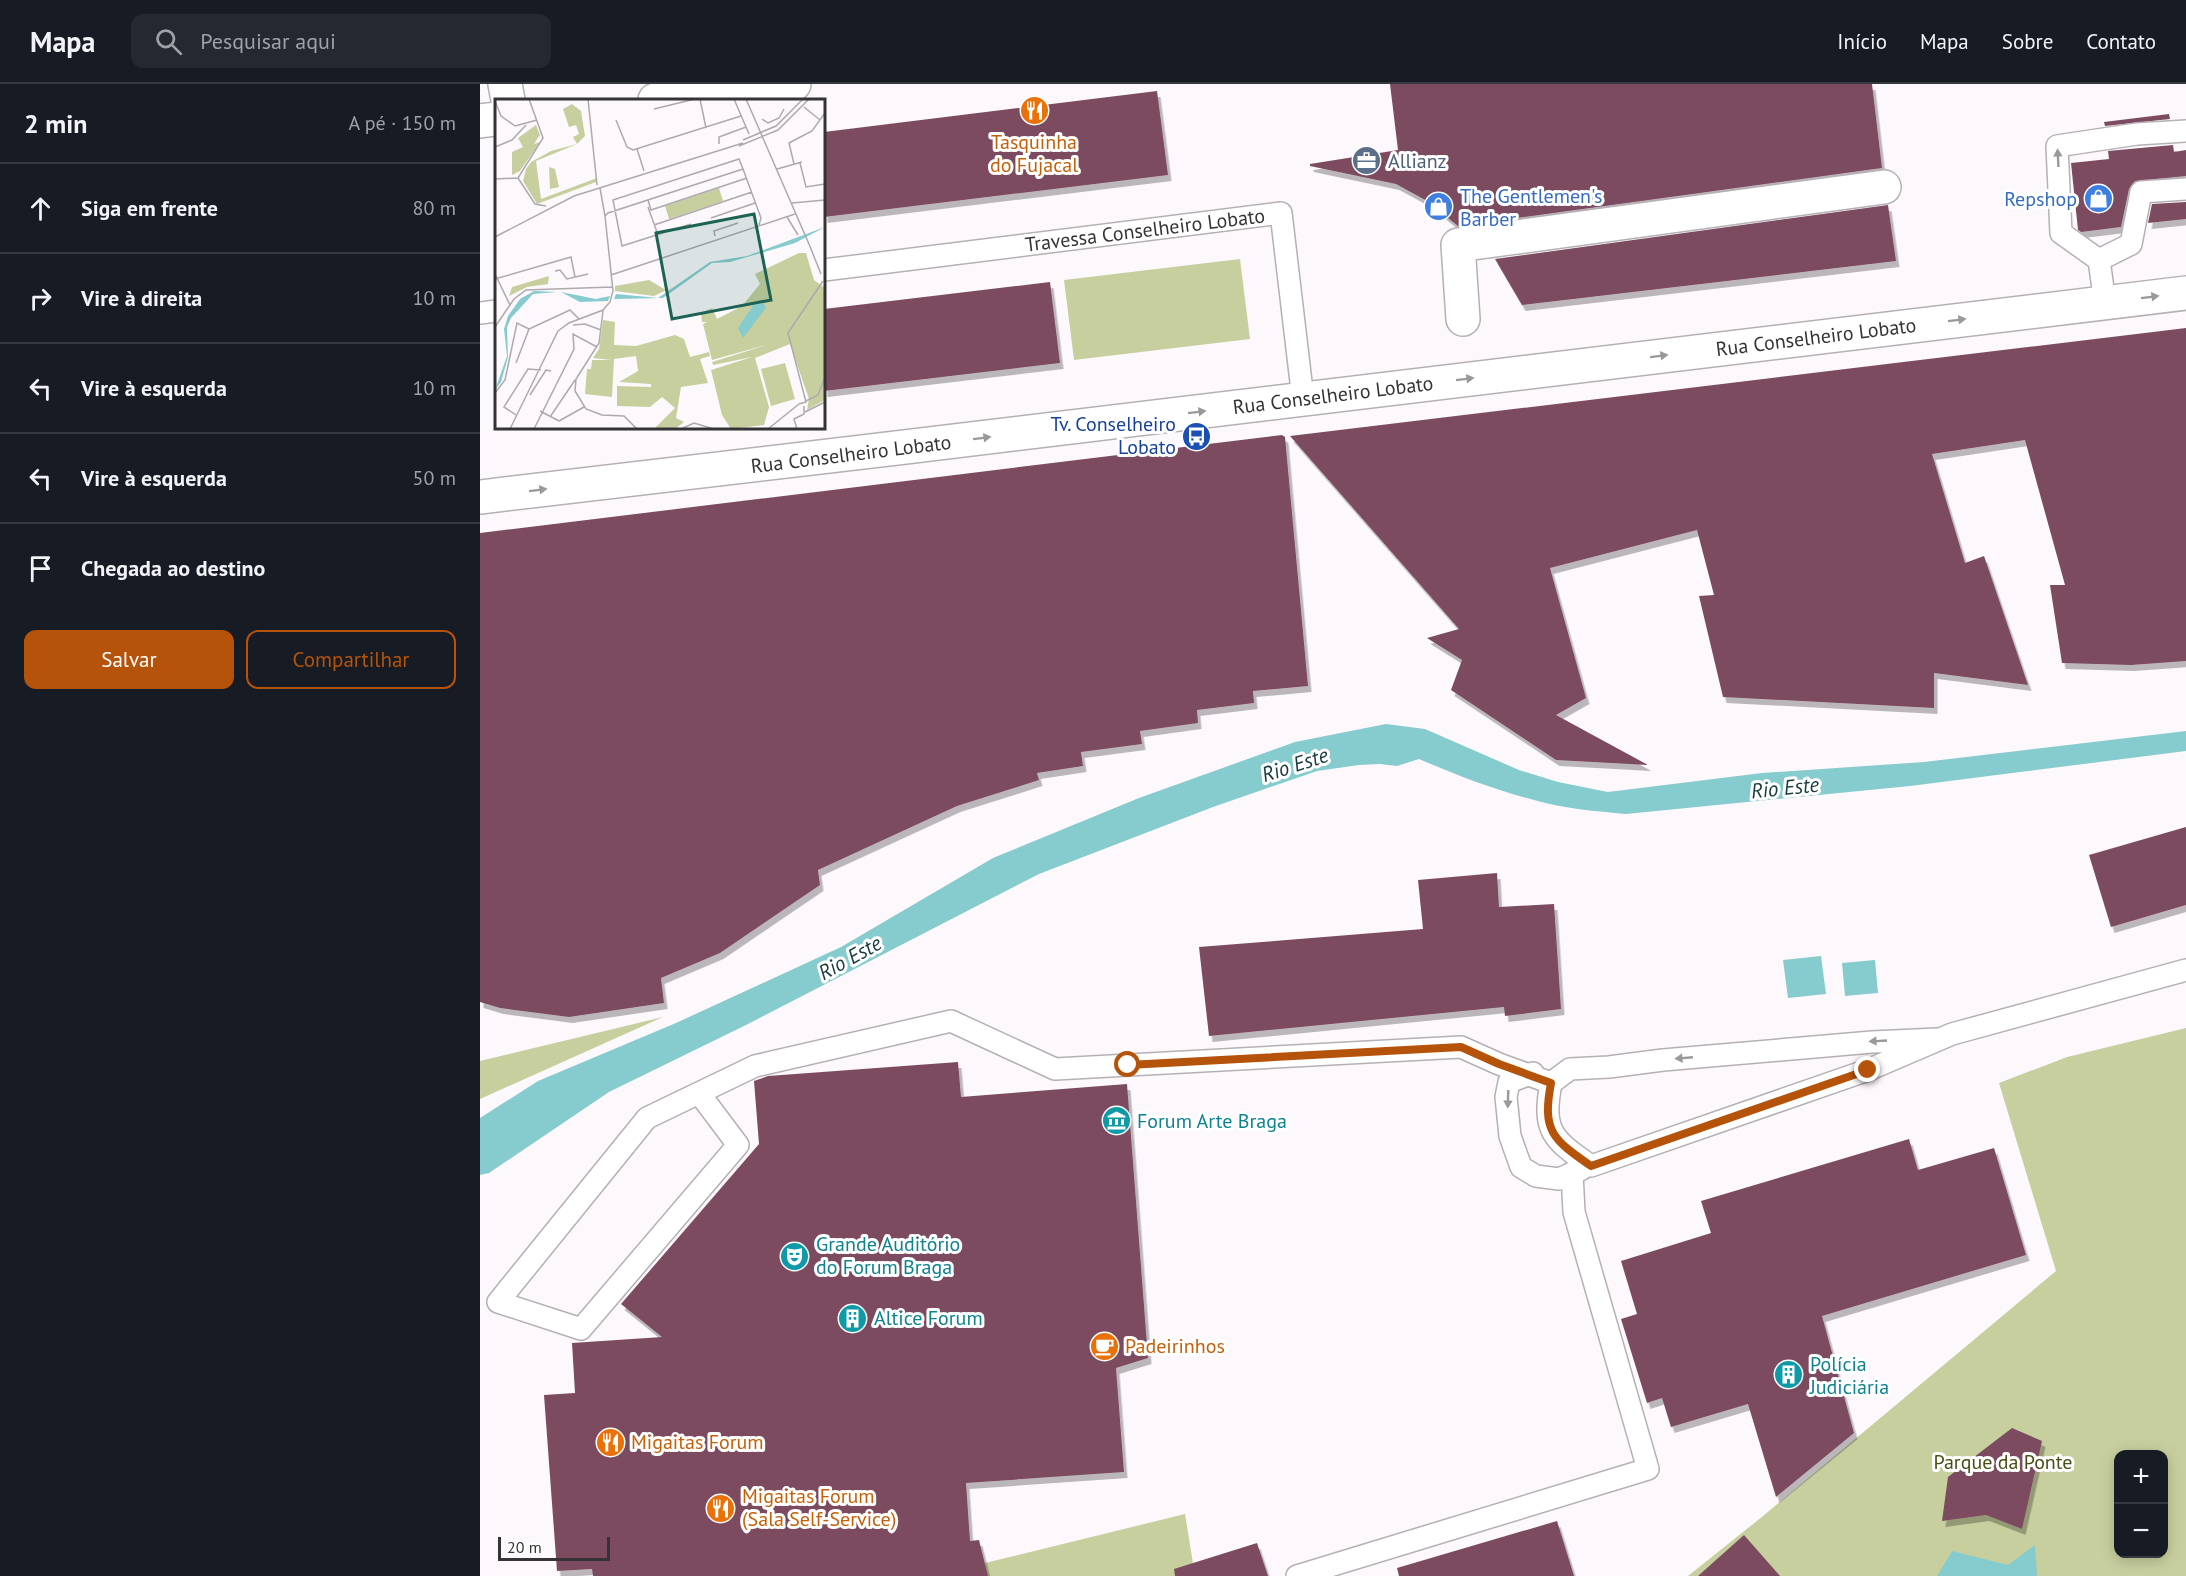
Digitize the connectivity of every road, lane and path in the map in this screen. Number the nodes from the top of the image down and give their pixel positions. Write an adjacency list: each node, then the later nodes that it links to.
1 (505, 84): 3 (main road)
2 (794, 84): 4 (main road)
3 (508, 99)
4 (664, 99)
5 (495, 119): 6 (main road)
6 (480, 121)
7 (2186, 131): 10 (lane, one-way to 7)
8 (1884, 187): 16 (main road)
9 (2186, 189): 10 (lane)
10 (2099, 260): 13 (lane)
11 (825, 270): 17 (lane, Travessa Conselheiro Lobato)
12 (2186, 293): 13 (main road, Rua Conselheiro Lobato, one-way to 12)
13 (2105, 303): 17 (main road, Rua Conselheiro Lobato, one-way to 13)
14 (495, 311): 15 (lane)
15 (480, 313)
16 (1463, 319)
17 (1303, 399): 18 (main road, Rua Conselheiro Lobato, one-way to 17)
18 (480, 497)
19 (2186, 970): 20 (lane)
20 (1937, 1040): 21 (lane, one-way to 21); 25 (lane)
21 (1570, 1069): 22 (lane); 23 (lane)
22 (1528, 1074): 23 (lane); 24 (lane); 25 (lane, one-way to 25)
23 (1551, 1083): 25 (lane)
24 (699, 1093): 24 (lane)
25 (1581, 1170): 26 (lane)
26 (1297, 1576)

